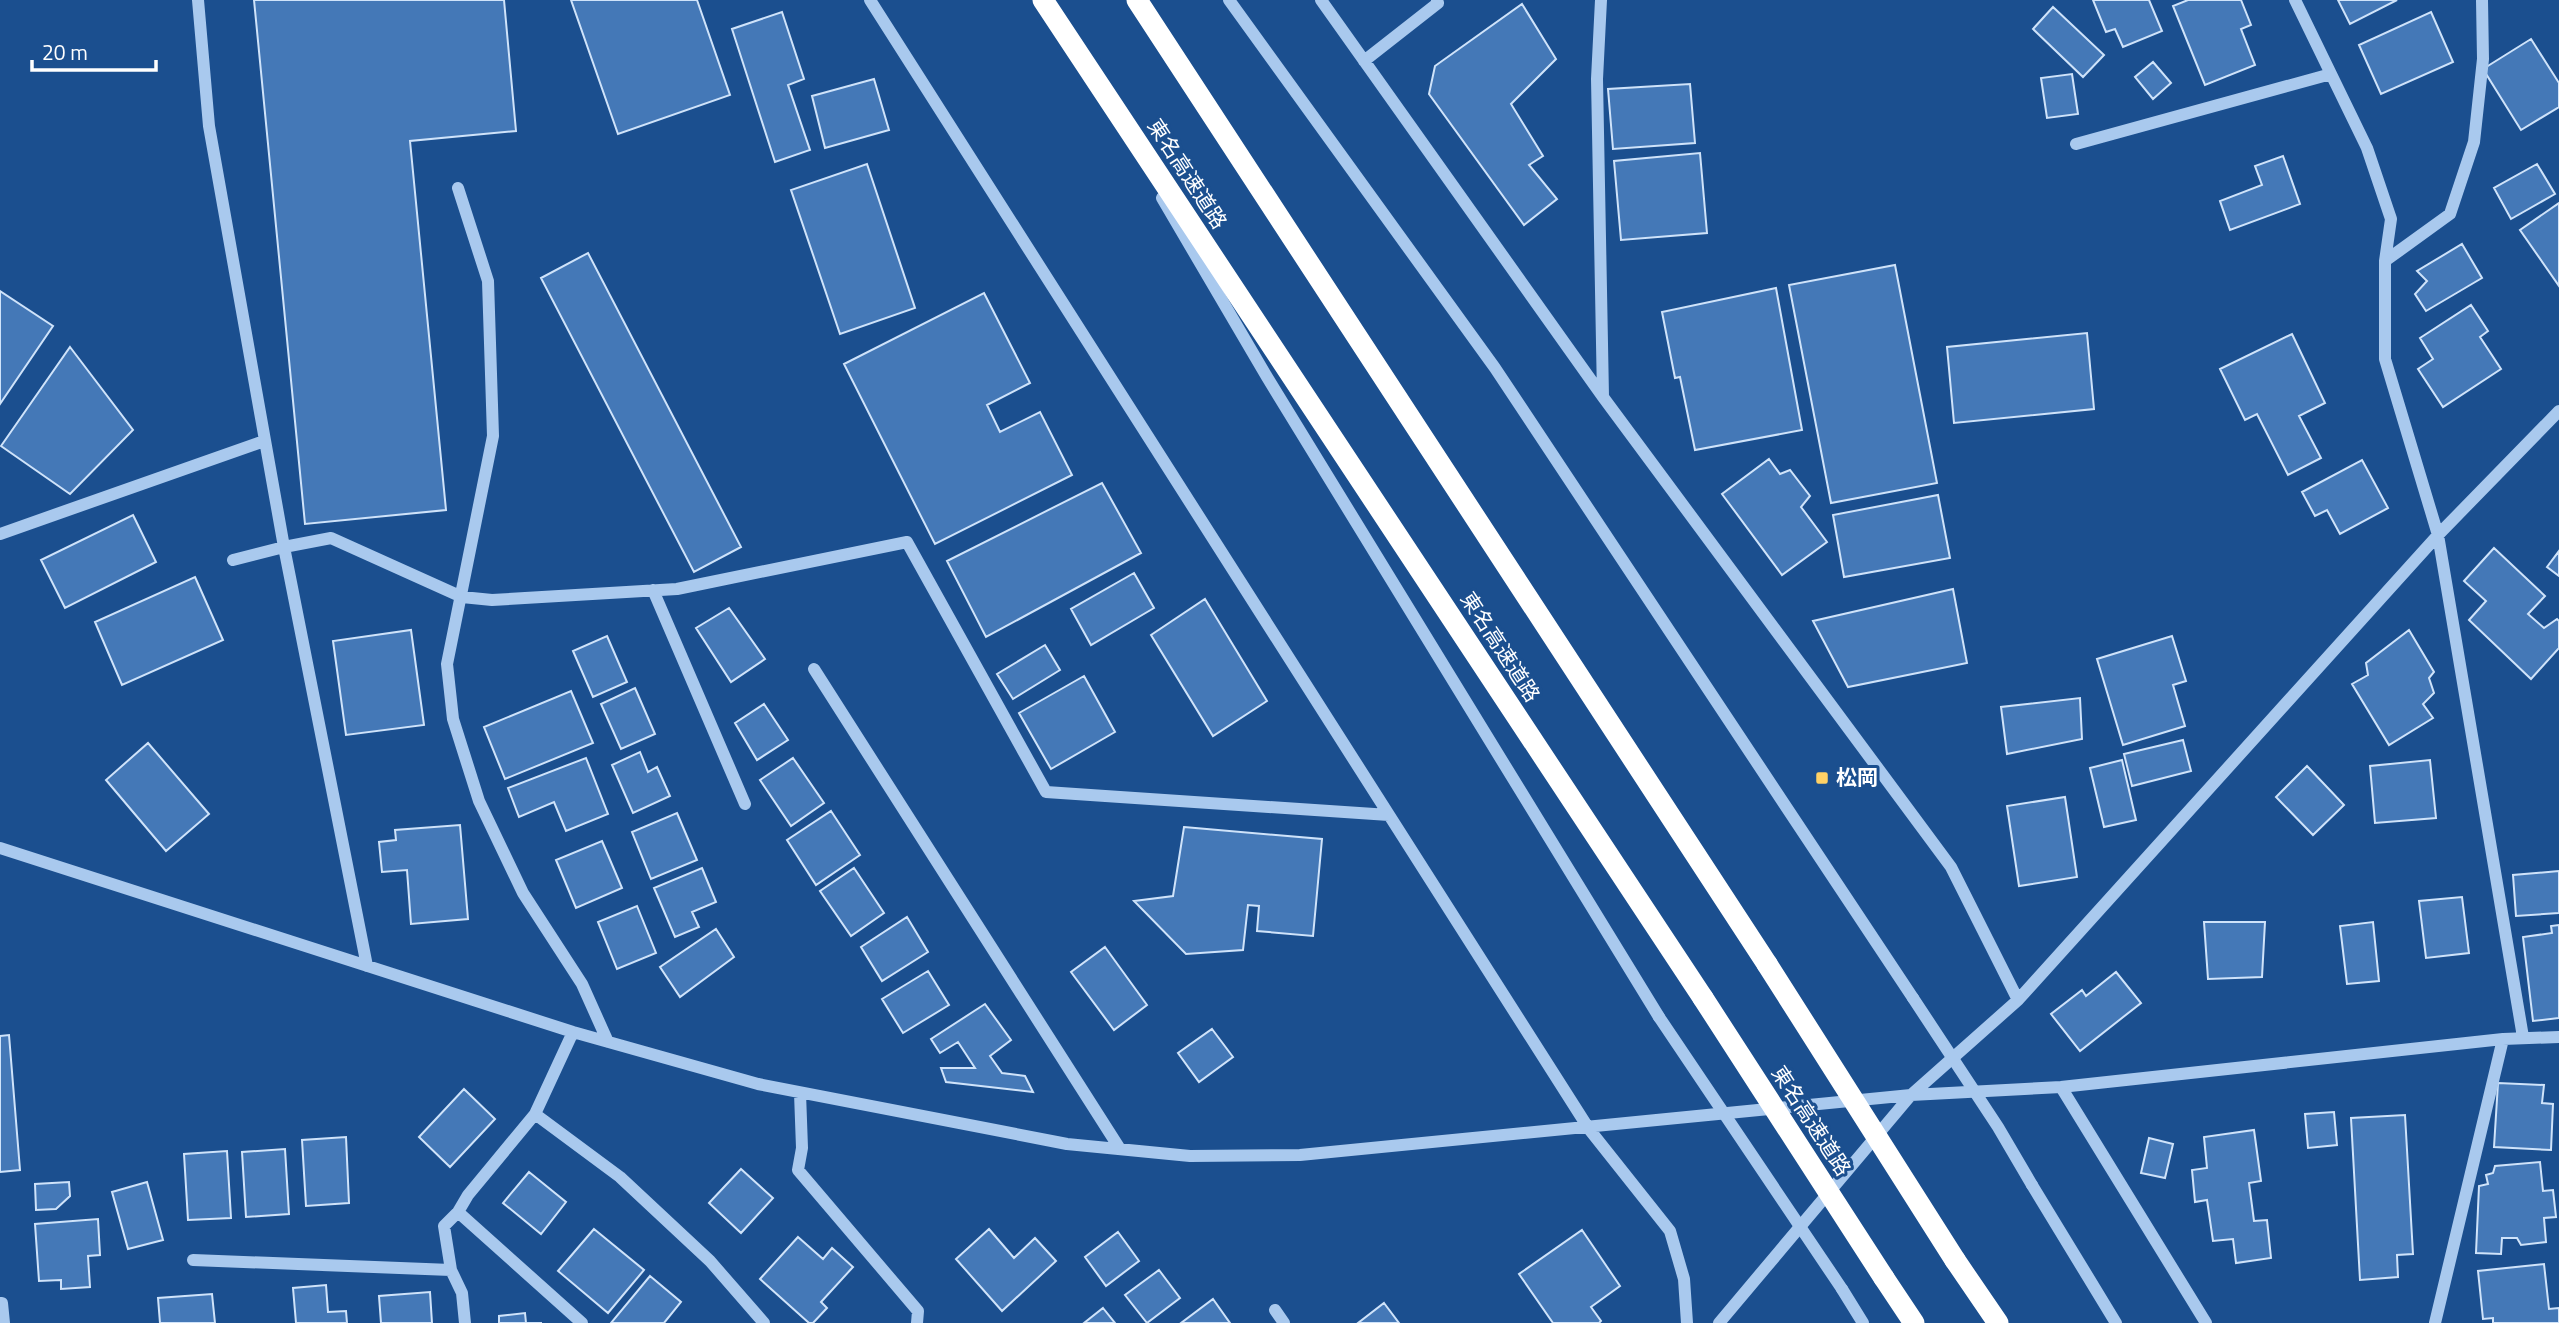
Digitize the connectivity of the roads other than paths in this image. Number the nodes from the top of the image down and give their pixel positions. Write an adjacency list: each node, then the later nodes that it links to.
1 (198, 0): 19 (street)
2 (870, 0): 28 (street)
3 (1043, 0): 11 (highway, 東名高速道路)
4 (1137, 0): 58 (highway, bridge)
5 (1229, 0): 59 (street, bridge)
6 (1321, 0): 12 (street)
7 (1437, 0): 12 (street)
8 (1601, 0): 17 (street)
9 (2295, 0): 13 (street)
10 (2482, 0): 16 (street)
11 (1080, 57): 56 (street, bridge); 57 (highway, 東名高速道路, bridge)
12 (1364, 61): 17 (street)
13 (2330, 74): 14 (street); 16 (street)
14 (2076, 144)
15 (458, 188): 25 (street)
16 (2385, 261): 21 (street)
17 (1603, 397): 31 (street)
18 (2559, 411): 21 (street)
19 (264, 441): 20 (street); 22 (street)
20 (0, 534)
21 (2438, 535): 31 (street); 33 (street)
22 (284, 547): 23 (street); 25 (street); 30 (street)
23 (233, 560)
24 (653, 590): 25 (street); 27 (street); 28 (street)
25 (462, 597): 36 (street)
26 (814, 669): 42 (street)
27 (745, 804)
28 (1389, 815): 41 (street)
29 (0, 848): 30 (street)
30 (367, 966): 32 (street)
31 (2018, 1000): 39 (street)
32 (573, 1032): 36 (street); 40 (street)
33 (2523, 1037): 34 (street); 35 (street)
34 (2559, 1037)
35 (2503, 1039): 37 (street); 61 (street)
36 (608, 1042): 38 (street)
37 (2061, 1087): 39 (street); 60 (street)
38 (800, 1093): 42 (street); 52 (street)
39 (1911, 1095): 41 (street); 55 (street)
40 (536, 1114): 43 (street); 51 (street)
41 (1588, 1129): 42 (street); 54 (street)
42 (1120, 1149)
43 (458, 1212): 45 (street); 50 (street)
44 (193, 1260): 45 (street)
45 (451, 1270): 49 (street)
46 (0, 1303): 48 (street)
47 (1275, 1310): 53 (street)
48 (4, 1323)
49 (465, 1323)
50 (582, 1323)
51 (764, 1323)
52 (917, 1323)
53 (1284, 1323)
54 (1687, 1323)
55 (1719, 1323)
56 (1863, 1323)
57 (1914, 1323)
58 (1998, 1323)
59 (2116, 1323)
60 (2206, 1323)
61 (2435, 1323)

